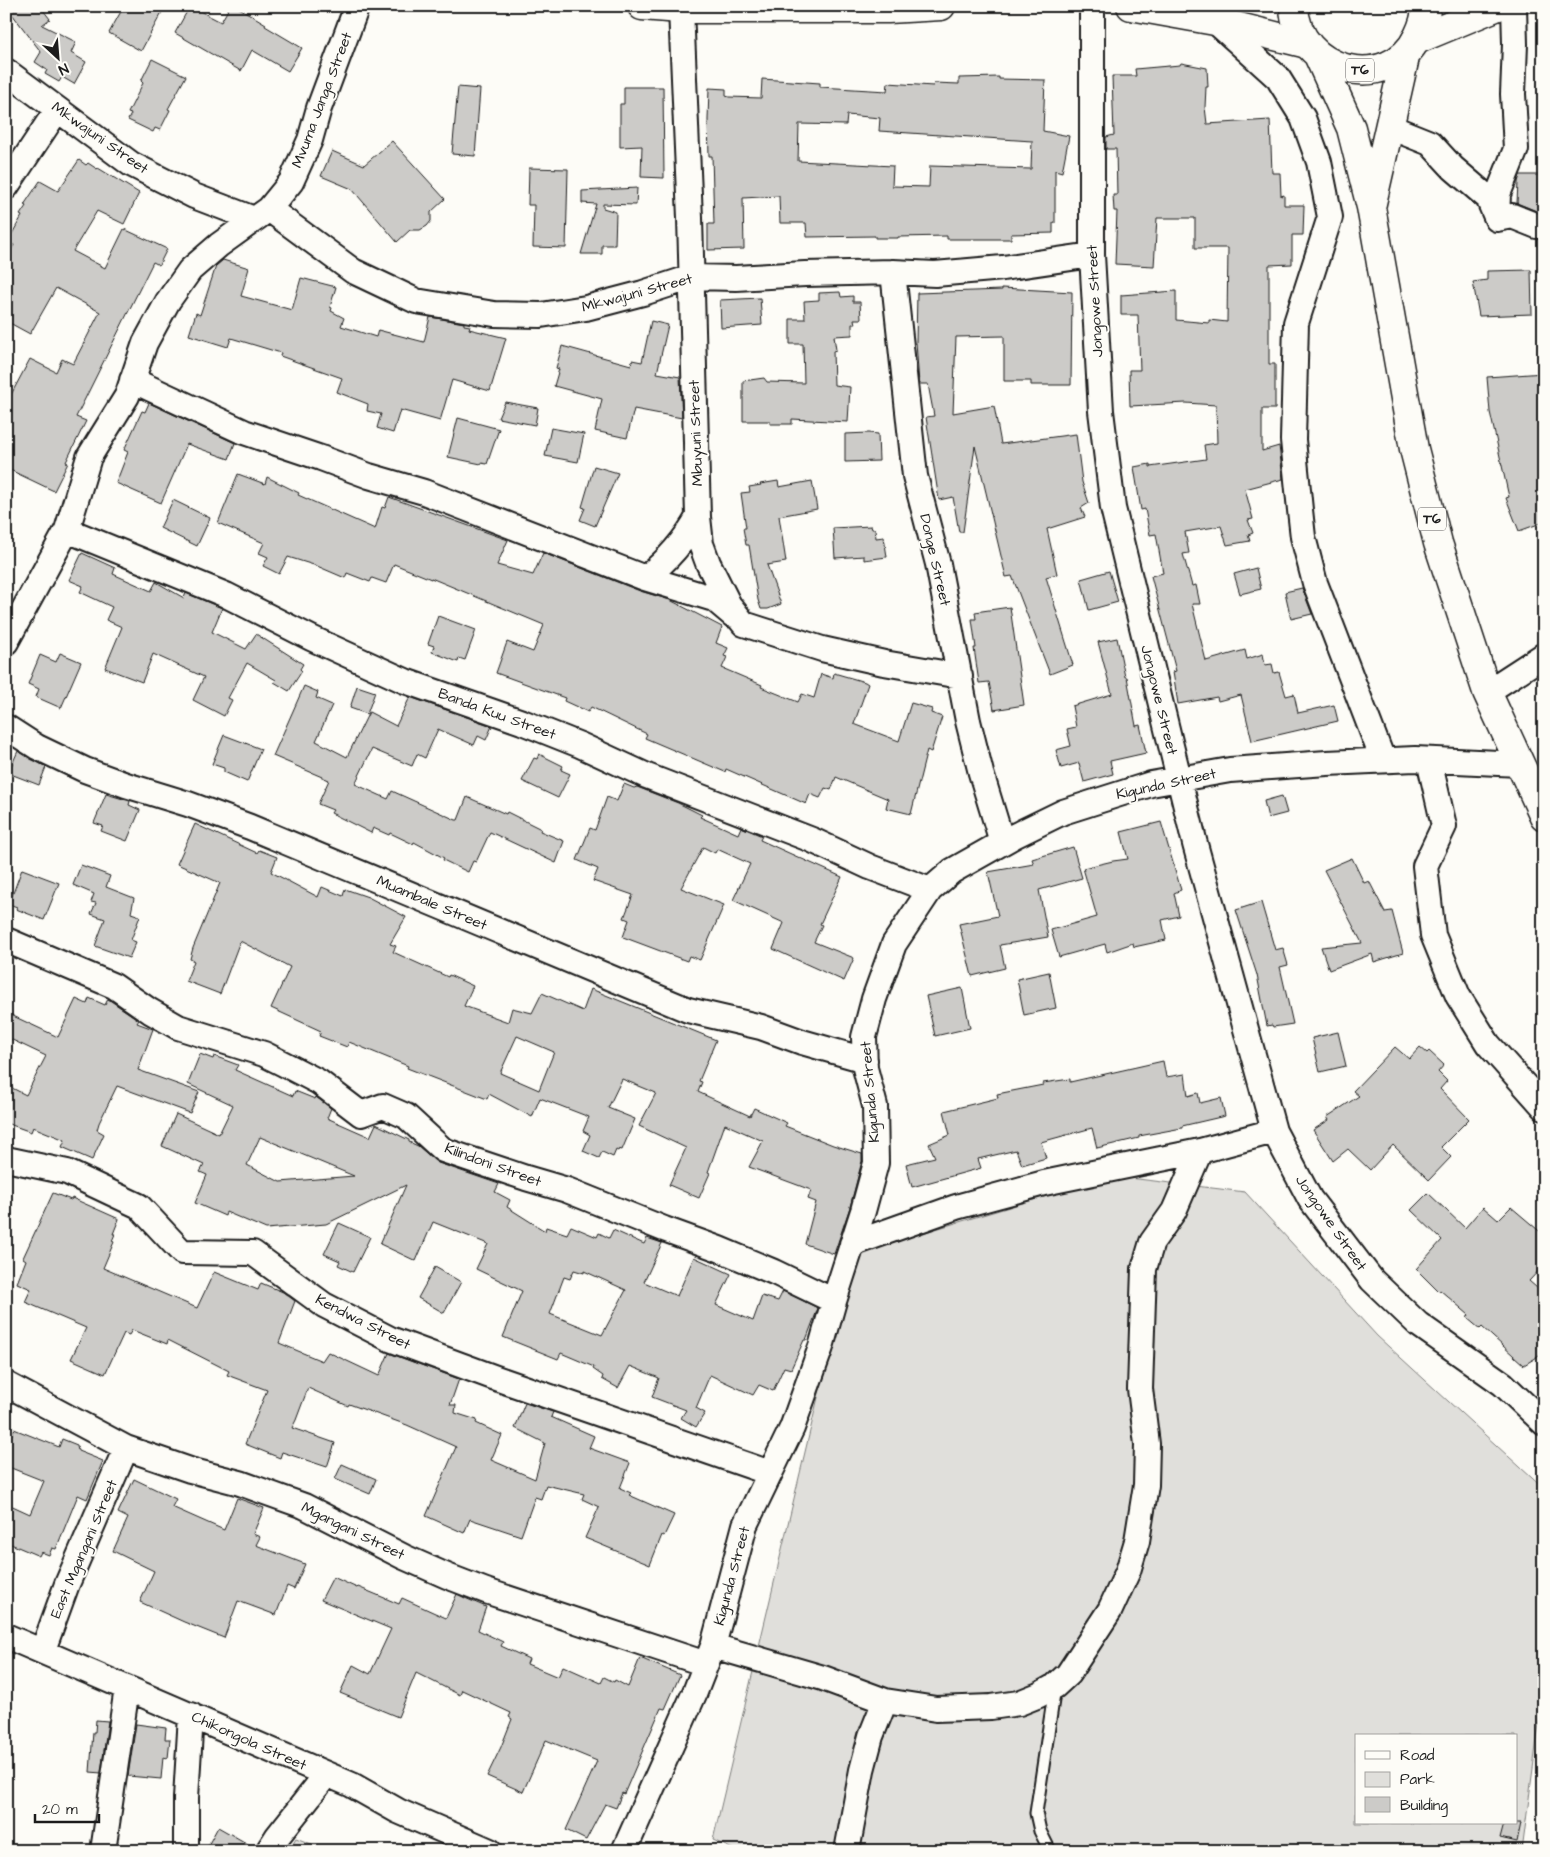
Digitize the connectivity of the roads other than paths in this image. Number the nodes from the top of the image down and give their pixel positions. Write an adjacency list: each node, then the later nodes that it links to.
1 (356, 6): 19 (street, Mvuma Janga Street)
2 (642, 6): 10 (main road)
3 (941, 6): 10 (main road)
4 (1092, 6): 22 (street, Jongowe Street)
5 (1131, 6): 11 (main road)
6 (1294, 6): 13 (main road, T6)
7 (1426, 6): 12 (main road, T6)
8 (1498, 6): 12 (main road)
9 (1514, 6): 20 (street)
10 (681, 9): 24 (street, Mbuyuni Street)
11 (1215, 20): 13 (main road); 35 (street)
12 (1411, 46): 13 (main road, T6); 16 (main road, T6)
13 (1312, 49): 18 (main road, T6)
14 (6, 71): 15 (street, Mkwajuni Street)
15 (57, 110): 17 (street); 19 (street, Mkwajuni Street)
16 (1390, 127): 18 (main road, T6); 20 (street)
17 (6, 187)
18 (1371, 207): 33 (main road, T6)
19 (261, 214): 24 (street, Mkwajuni Street); 25 (street, Mvuma Janga Street)
20 (1497, 219): 21 (street)
21 (1544, 226)
22 (1092, 255): 23 (street, Mkwajuni Street); 38 (street, Jongowe Street)
23 (893, 272): 24 (street, Mkwajuni Street); 32 (street, Donge Street)
24 (692, 277): 26 (street, Mbuyuni Street)
25 (132, 380): 27 (street, Mvuma Janga Street); 28 (street)
26 (698, 517): 28 (street); 29 (street, Mbuyuni Street)
27 (67, 530): 30 (street, Mvuma Janga Street); 41 (street, Banda Kuu Street)
28 (645, 578): 29 (street)
29 (744, 624): 32 (street)
30 (6, 642)
31 (1544, 655): 33 (street)
32 (960, 676): 40 (street, Donge Street)
33 (1487, 692): 37 (main road, T6)
34 (6, 727): 43 (street, Muambale Street)
35 (1383, 760): 36 (street, Kigunda Street); 38 (street, Kigunda Street)
36 (1429, 760): 37 (street, Kigunda Street); 44 (street)
37 (1520, 764): 39 (main road, T6)
38 (1179, 779): 40 (street, Kigunda Street); 45 (street, Jongowe Street)
39 (1544, 816)
40 (1002, 842): 41 (street, Kigunda Street)
41 (930, 890): 43 (street, Kigunda Street)
42 (6, 940): 49 (street, Kilindoni Street)
43 (865, 1060): 48 (street, Kigunda Street)
44 (1544, 1107)
45 (1274, 1131): 46 (street); 51 (street, Jongowe Street)
46 (1200, 1151): 48 (street); 57 (street, Mgangani Street)
47 (6, 1159): 53 (street, Kendwa Street)
48 (852, 1244): 49 (street, Kigunda Street)
49 (834, 1301): 53 (street, Kigunda Street)
50 (6, 1384): 52 (street, Mgangani Street)
51 (1544, 1423)
52 (126, 1448): 55 (street, East Mgangani Street); 56 (street, Mgangani Street)
53 (770, 1473): 56 (street, Kigunda Street)
54 (6, 1636): 55 (street, Chikongola Street)
55 (43, 1650): 58 (street, Chikongola Street)
56 (709, 1655): 59 (street, Mgangani Street); 67 (street, Kigunda Street)
57 (1055, 1686): 59 (street, Mgangani Street); 69 (lane)
58 (128, 1688): 60 (street, Chikongola Street); 63 (street)
59 (885, 1701): 68 (street)
60 (191, 1715): 61 (street, Chikongola Street); 64 (street)
61 (326, 1775): 62 (street, Chikongola Street); 65 (street)
62 (445, 1841): 66 (street, Chikongola Street)
63 (103, 1851)
64 (186, 1851)
65 (268, 1851)
66 (490, 1851)
67 (624, 1851)
68 (847, 1851)
69 (1050, 1851)

